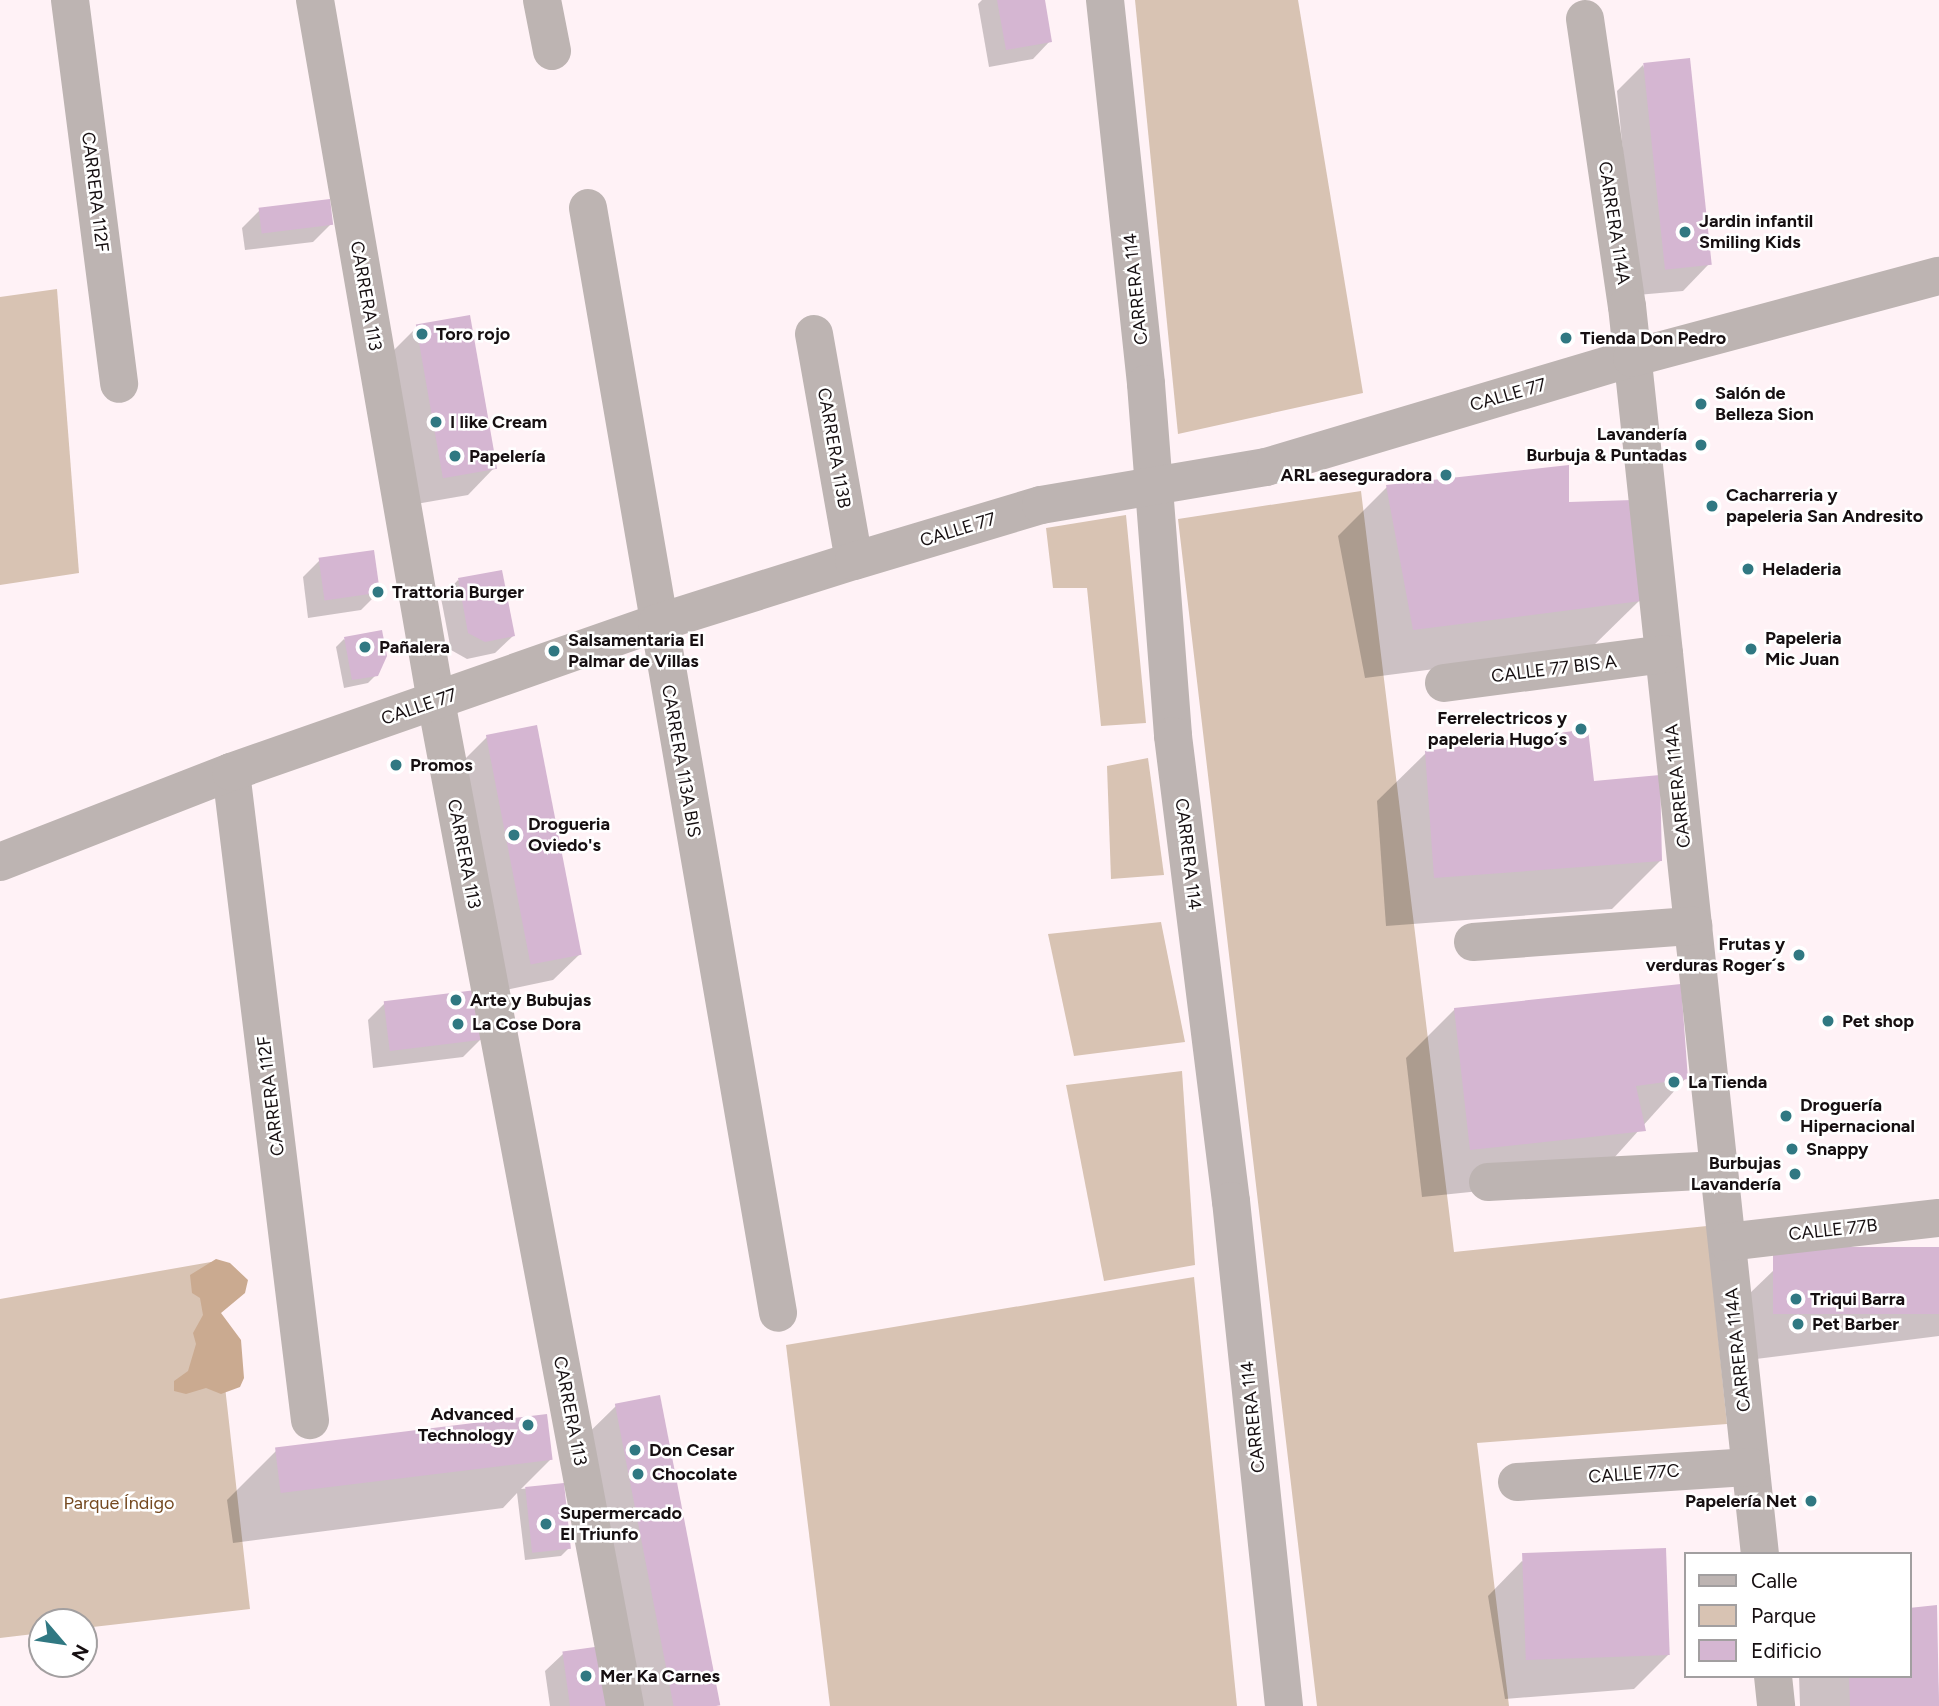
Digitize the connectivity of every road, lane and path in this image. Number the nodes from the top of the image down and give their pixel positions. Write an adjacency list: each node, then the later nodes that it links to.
1 (70, 0): 11 (street, CARRERA 112F)
2 (316, 0): 17 (street, CARRERA 113)
3 (542, 0): 6 (street)
4 (1105, 0): 12 (street, CARRERA 114)
5 (1585, 19): 10 (street, CARRERA 114A)
6 (552, 51)
7 (588, 208): 14 (street, CARRERA 113A BIS)
8 (1939, 276): 10 (street, CALLE 77)
9 (814, 334): 13 (street, CARRERA 113B)
10 (1632, 358): 12 (street, CALLE 77); 15 (street, CARRERA 114A)
11 (119, 384)
12 (1152, 487): 13 (street, CALLE 77); 33 (street, CARRERA 114)
13 (854, 561): 14 (street, CALLE 77)
14 (657, 623): 17 (street, CALLE 77); 26 (street, CARRERA 113A BIS)
15 (1664, 654): 16 (street, CALLE 77 BIS A); 20 (street, CARRERA 114A)
16 (1444, 684)
17 (436, 701): 18 (street, CALLE 77); 32 (street, CARRERA 113)
18 (231, 772): 19 (street, CALLE 77); 27 (street, CARRERA 112F)
19 (0, 862)
20 (1693, 926): 21 (street); 22 (street, CARRERA 114A)
21 (1473, 942)
22 (1719, 1170): 23 (street); 25 (street, CARRERA 114A)
23 (1488, 1182)
24 (1939, 1218): 25 (street, CALLE 77B)
25 (1727, 1242): 28 (street, CARRERA 114A)
26 (778, 1313)
27 (310, 1420)
28 (1751, 1467): 29 (street, CALLE 77C); 30 (street, CARRERA 114A)
29 (1517, 1482)
30 (1760, 1552)
31 (1773, 1678): 34 (street)
32 (625, 1706)
33 (1284, 1706)
34 (1776, 1706)

